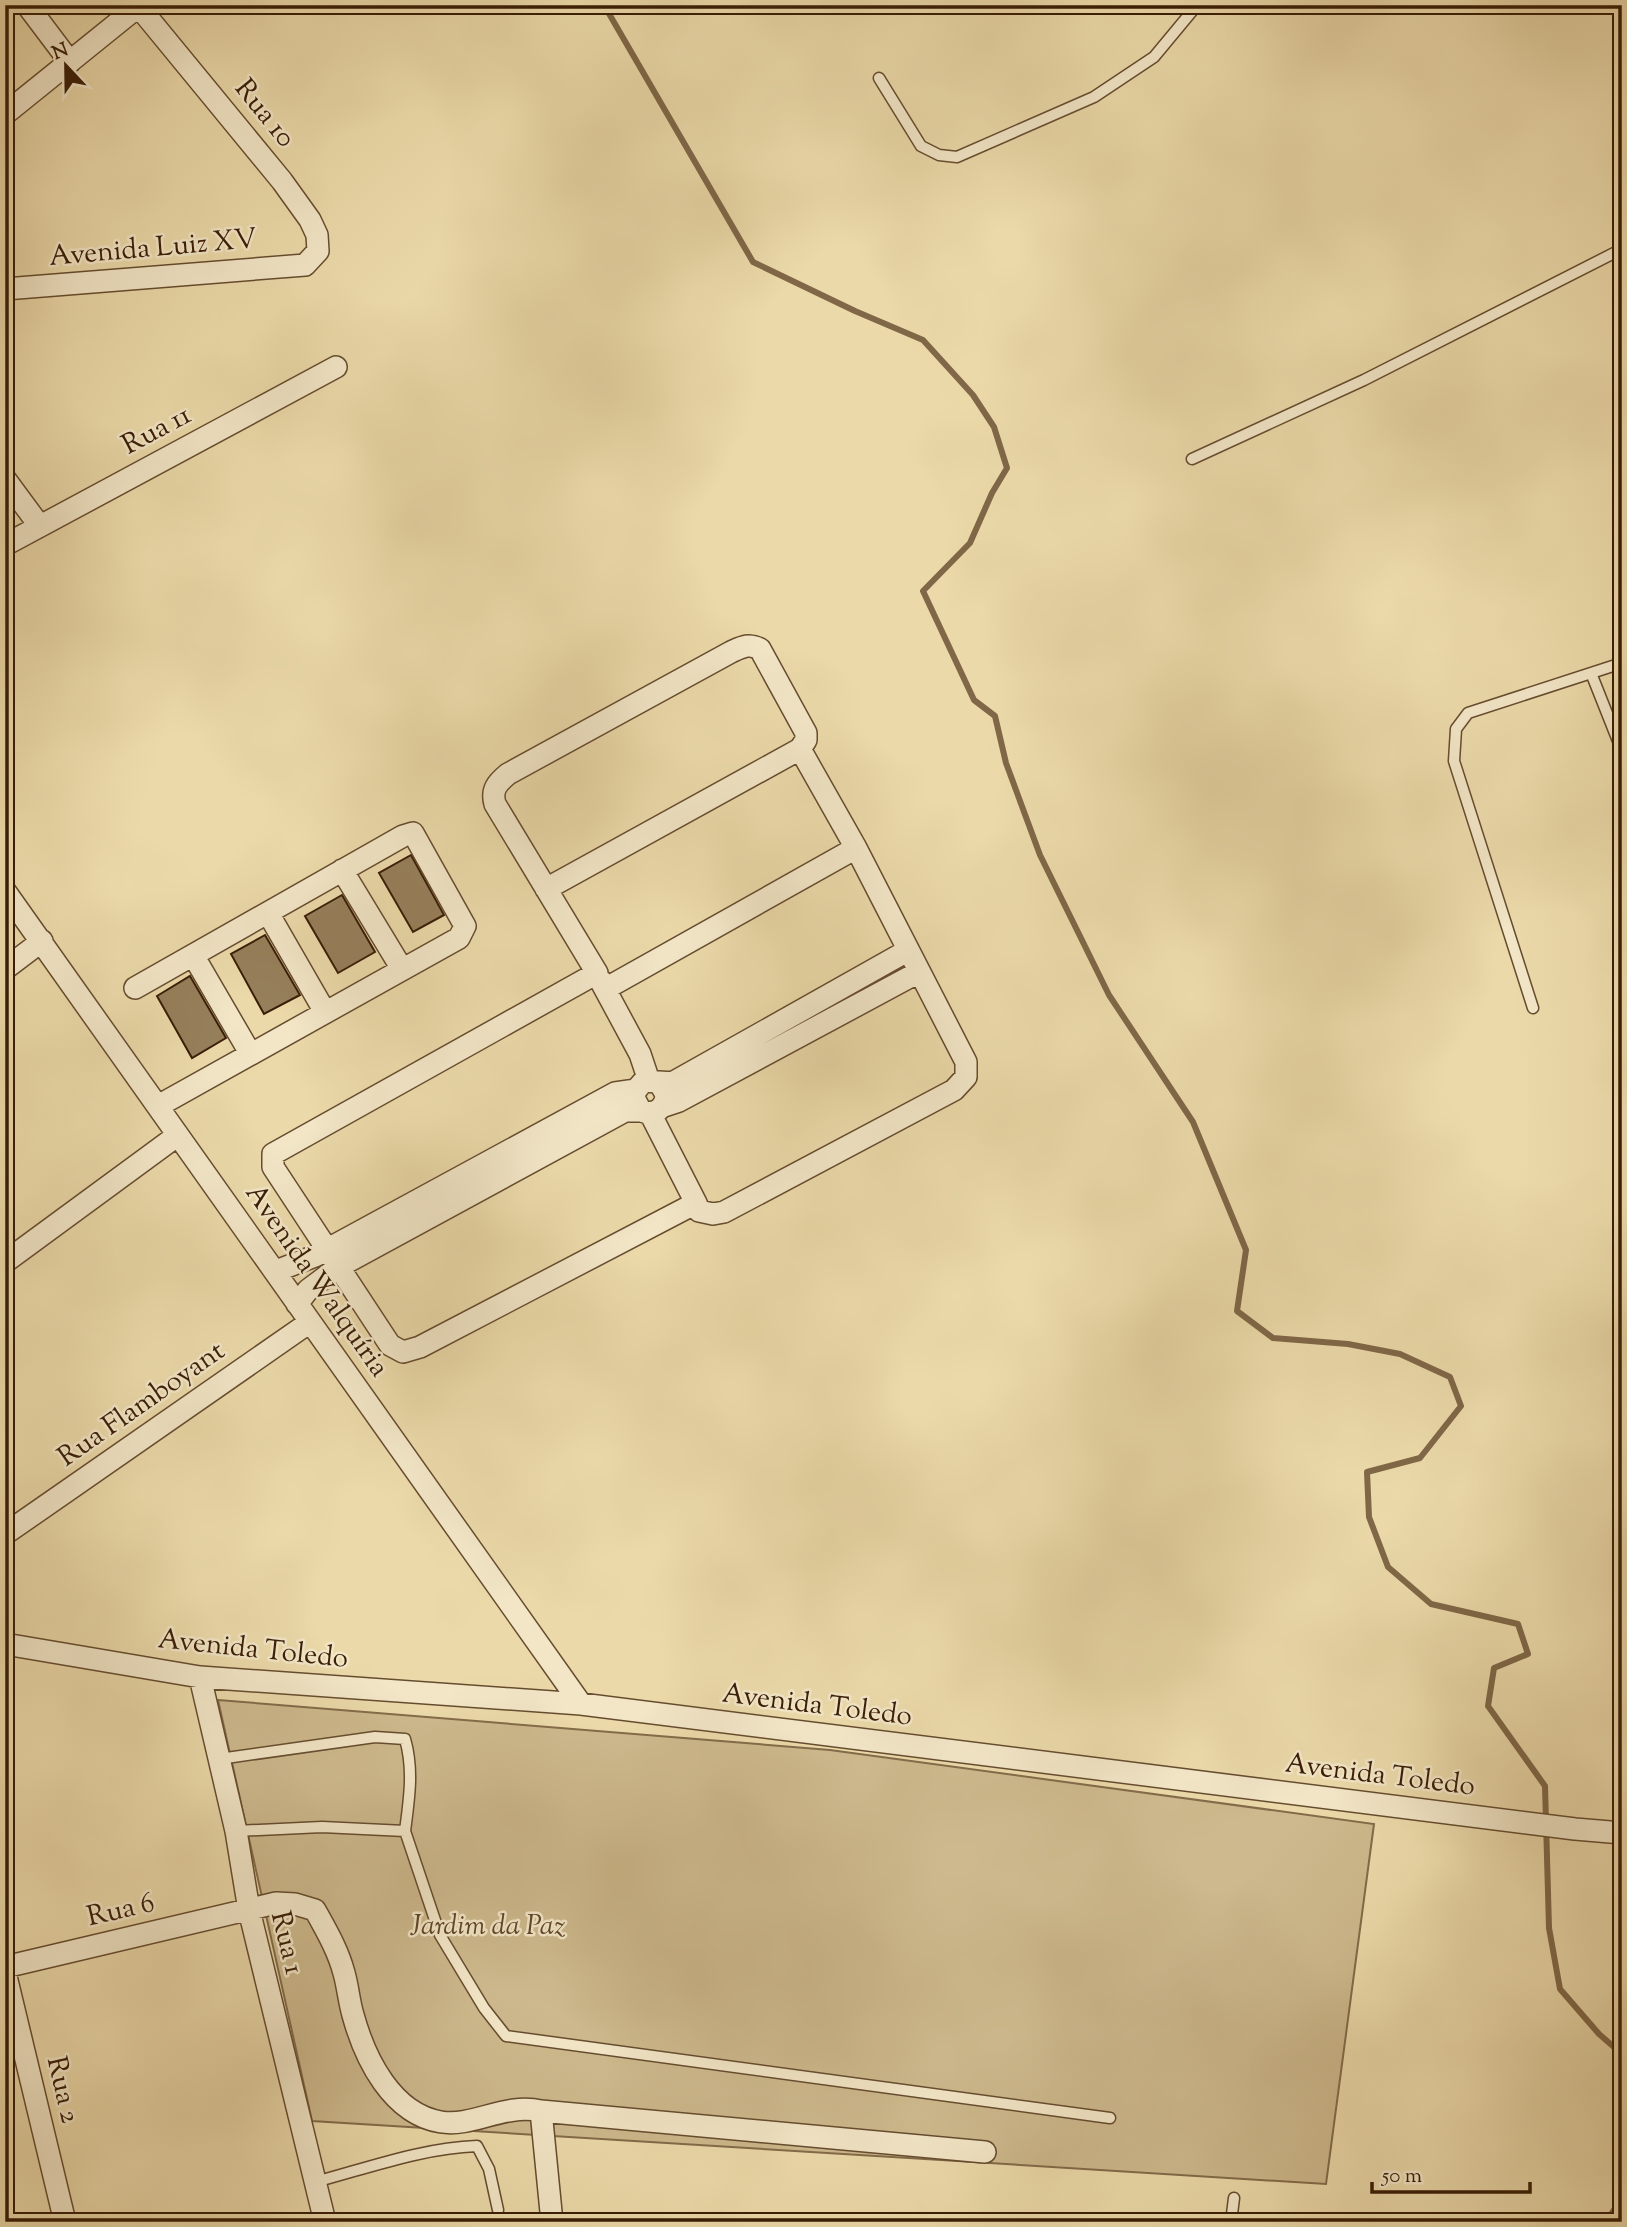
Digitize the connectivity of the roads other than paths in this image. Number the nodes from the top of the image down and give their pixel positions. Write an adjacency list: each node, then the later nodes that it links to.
1 (27, 5): 5 (street)
2 (1154, 5): 4 (lane)
3 (140, 6): 5 (street); 9 (street, Rua 10)
4 (1197, 8): 6 (lane)
5 (70, 62): 7 (street)
6 (879, 78)
7 (5, 114)
8 (1622, 249): 12 (lane)
9 (305, 265): 10 (street, Avenida Luiz XV)
10 (5, 289)
11 (336, 367): 14 (street, Rua 11)
12 (1192, 459)
13 (5, 479): 14 (street)
14 (39, 525): 15 (street, Rua 11)
15 (5, 545)
16 (1622, 663): 17 (lane)
17 (1591, 673): 19 (lane); 33 (lane)
18 (800, 748): 20 (street); 22 (street); 22 (street)
19 (1622, 751)
20 (856, 848): 26 (street); 31 (street)
21 (342, 870): 24 (street); 29 (street); 29 (street)
22 (545, 889): 31 (street)
23 (5, 891): 25 (street, Avenida Walquíria)
24 (268, 913): 27 (street); 34 (street)
25 (42, 941): 28 (street); 37 (street, Avenida Walquíria)
26 (907, 951): 30 (street); 36 (street)
27 (193, 955): 32 (street); 35 (street)
28 (5, 969)
29 (402, 969): 34 (street)
30 (919, 972): 36 (street); 39 (street)
31 (601, 981): 36 (street); 40 (street)
32 (135, 988)
33 (1533, 1008)
34 (325, 1012): 35 (street)
35 (250, 1053): 37 (street)
36 (650, 1097): 39 (street); 40 (street); 42 (street)
37 (158, 1106): 38 (street, Avenida Walquíria)
38 (178, 1135): 41 (street); 43 (street, Avenida Walquíria)
39 (695, 1203): 42 (street)
40 (328, 1248): 42 (street); 43 (street)
41 (5, 1262)
42 (340, 1266): 44 (street)
43 (276, 1272): 44 (street, Avenida Walquíria)
44 (297, 1304): 45 (street, Avenida Walquíria)
45 (310, 1322): 46 (street, Rua Flamboyant); 49 (street, Avenida Walquíria)
46 (5, 1534)
47 (5, 1644): 48 (street, Avenida Toledo)
48 (200, 1677): 49 (street, Avenida Toledo); 50 (street, Rua 1)
49 (581, 1704): 53 (street, Avenida Toledo)
50 (219, 1759): 51 (street, Rua 1); 52 (lane)
51 (236, 1832): 52 (lane); 54 (street, Rua 1)
52 (405, 1832): 58 (lane)
53 (1622, 1833)
54 (249, 1910): 55 (street, Rua 6); 57 (street, Rua 6); 60 (street, Rua 1)
55 (5, 1967)
56 (5, 1972): 63 (street, Rua 2)
57 (541, 2110): 59 (street); 65 (street)
58 (1110, 2118)
59 (985, 2152)
60 (316, 2182): 62 (lane); 64 (street, Rua 1)
61 (1234, 2198): 66 (lane)
62 (498, 2210)
63 (65, 2222)
64 (325, 2222)
65 (552, 2222)
66 (1231, 2222)

